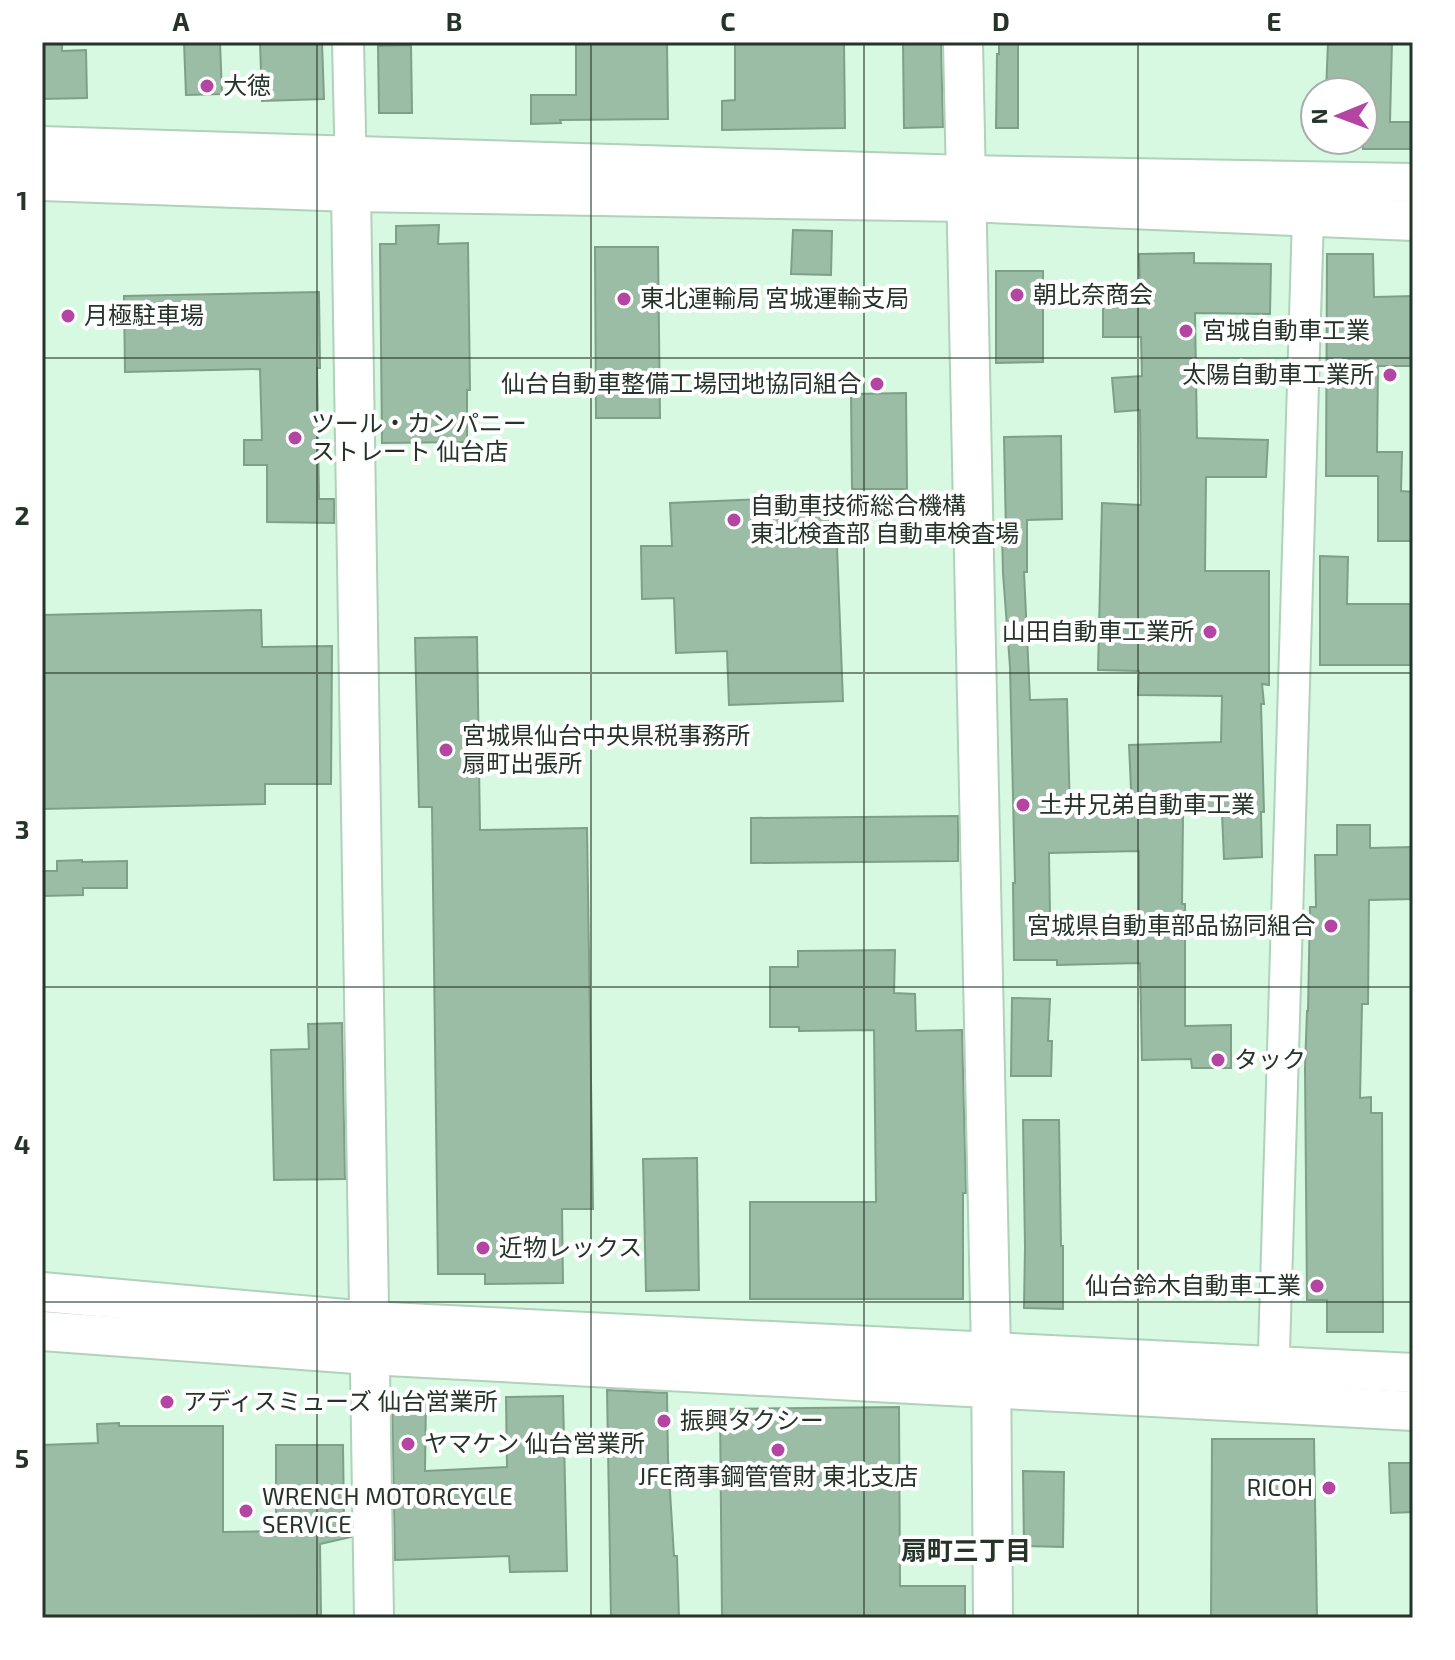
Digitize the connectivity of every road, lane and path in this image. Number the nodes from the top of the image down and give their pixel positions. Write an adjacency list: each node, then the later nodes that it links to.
1 (348, 42): 4 (street)
2 (963, 42): 7 (street)
3 (42, 146): 4 (street)
4 (350, 155): 7 (street); 8 (street)
5 (42, 181): 8 (street)
6 (1413, 183): 9 (street)
7 (966, 188): 8 (street); 9 (street); 15 (street)
8 (351, 192): 13 (street)
9 (1311, 199): 10 (street); 14 (street)
10 (1413, 221)
11 (42, 1292): 13 (street)
12 (42, 1331): 13 (street)
13 (368, 1338): 15 (street); 19 (street)
14 (1273, 1366): 15 (street); 16 (street); 17 (street)
15 (991, 1370): 17 (street); 20 (street)
16 (1413, 1373)
17 (1273, 1403): 18 (street)
18 (1413, 1411)
19 (374, 1618)
20 (993, 1618)

